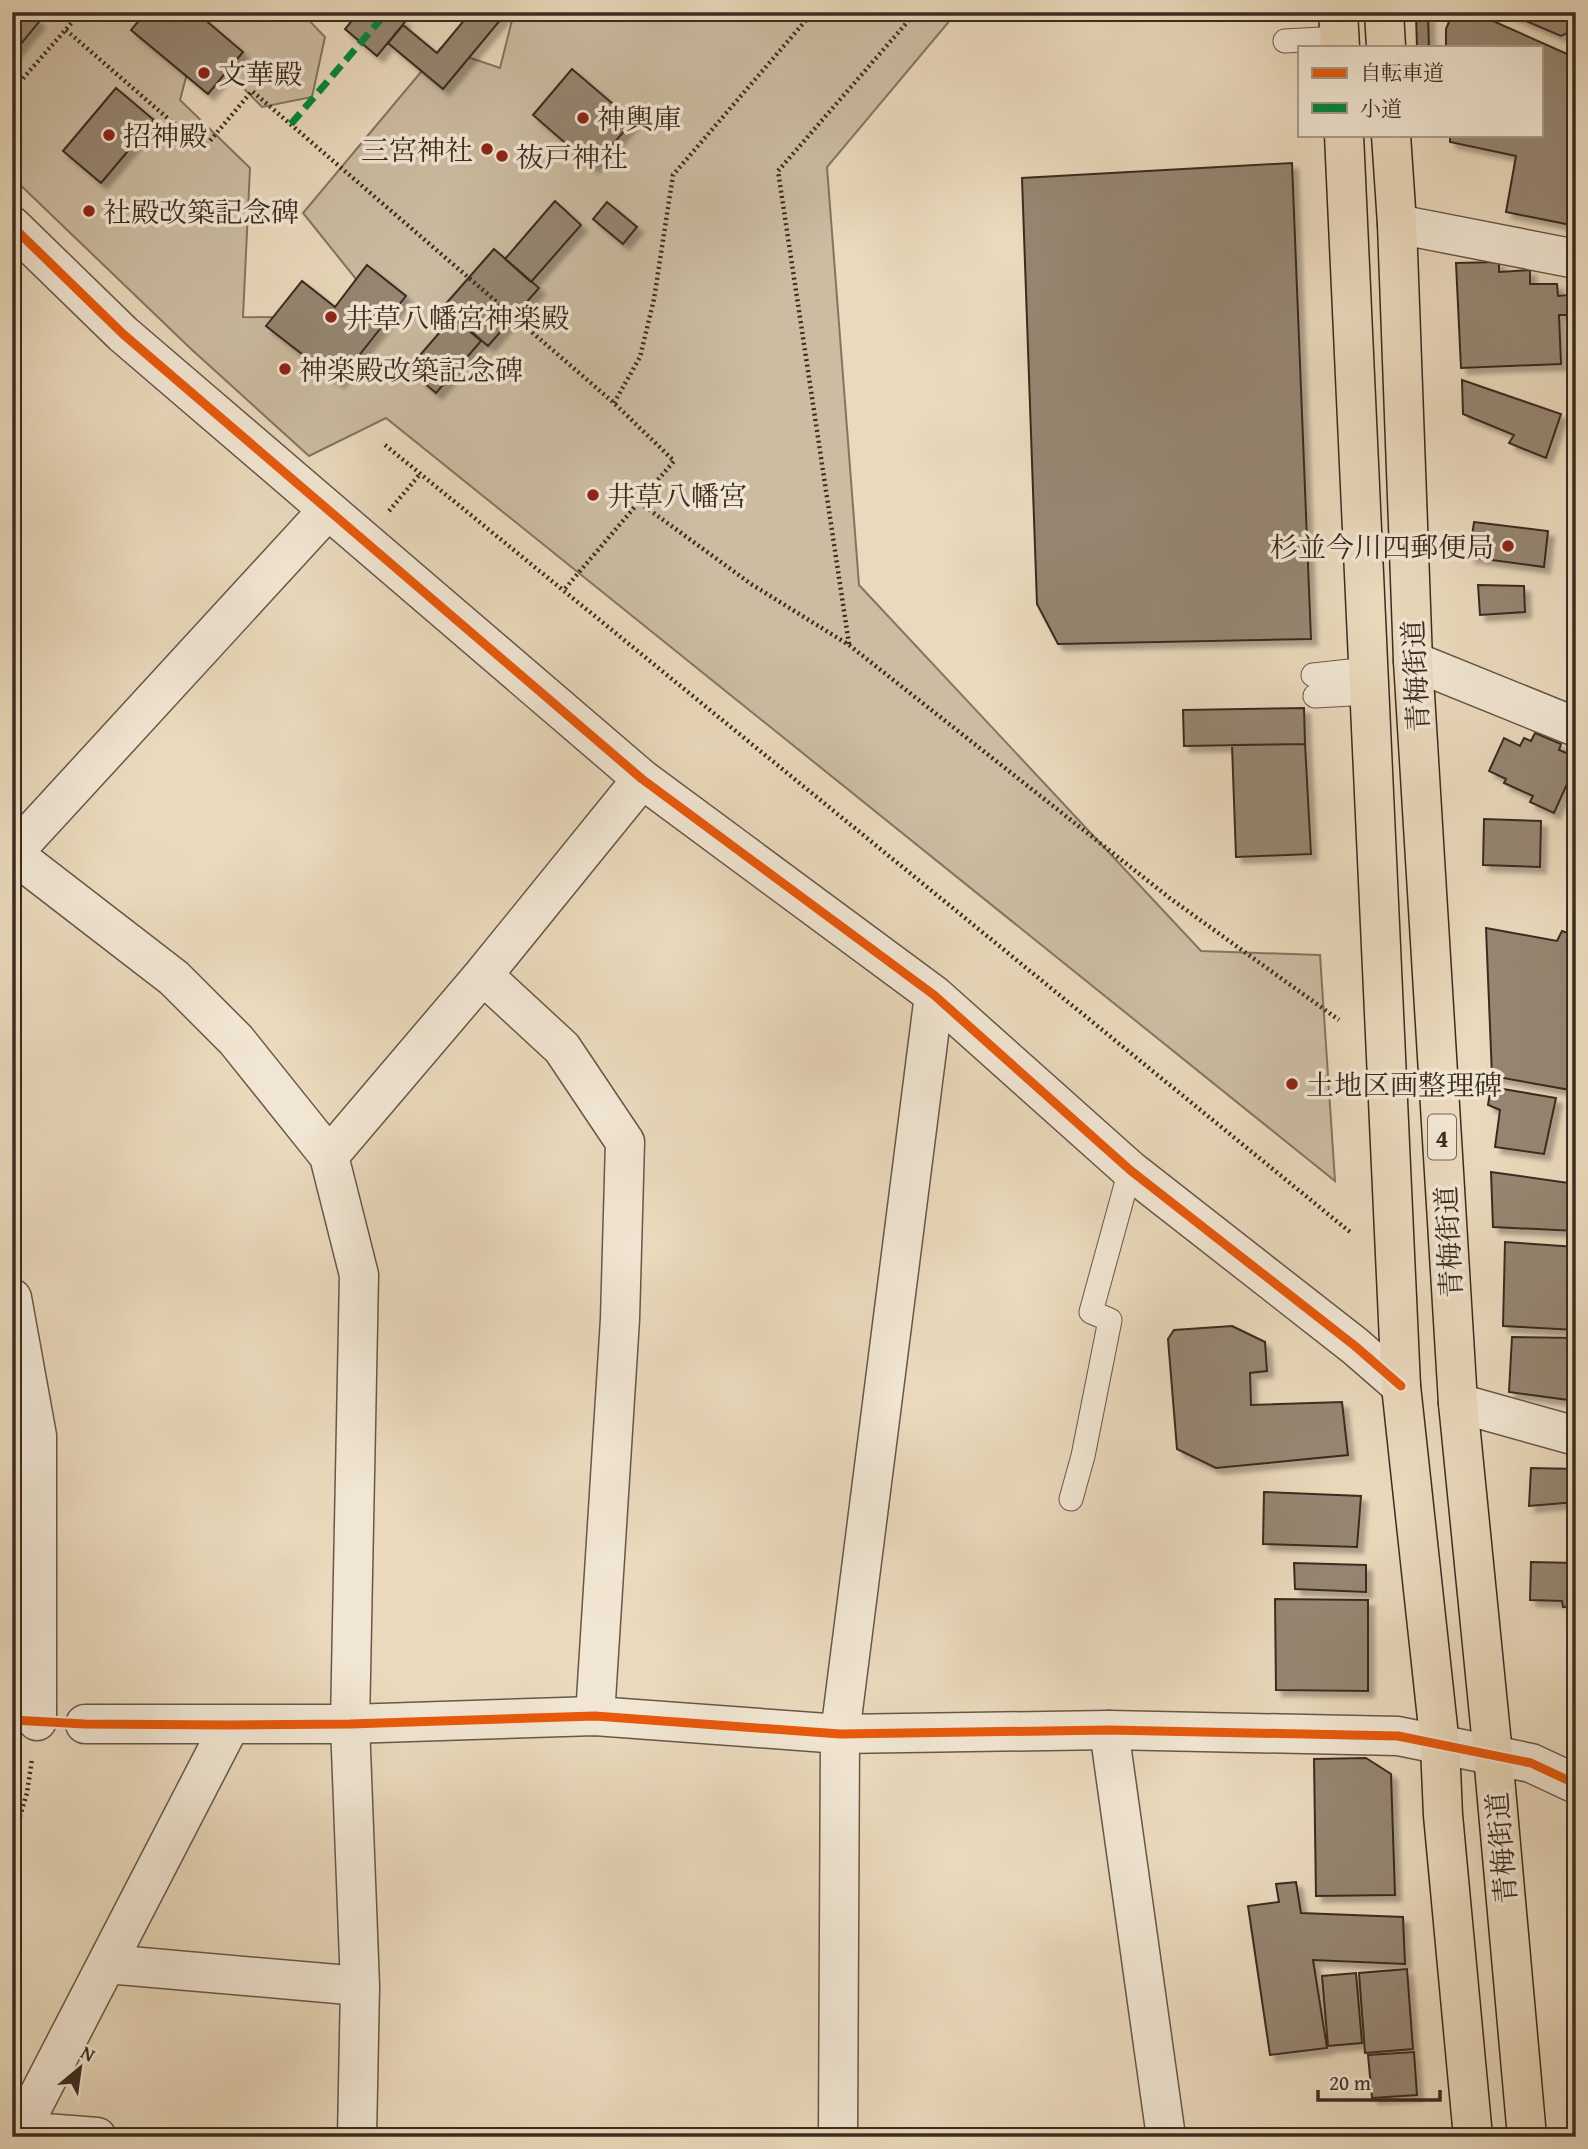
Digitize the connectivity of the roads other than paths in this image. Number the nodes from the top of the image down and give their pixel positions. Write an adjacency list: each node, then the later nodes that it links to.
1 (1384, 12): 4 (main road)
2 (1339, 32): 3 (lane)
3 (1285, 41)
4 (1386, 46)
5 (1344, 136): 12 (main road, 青梅街道 / 4)
6 (1391, 136): 7 (main road, 青梅街道 / 4)
7 (1397, 224): 9 (street); 11 (main road, 青梅街道 / 4)
8 (12, 226): 10 (street)
9 (1576, 259)
10 (327, 511): 15 (street); 16 (street)
11 (1413, 661): 14 (street); 23 (main road, 青梅街道 / 4)
12 (1369, 681): 13 (lane); 22 (main road, 青梅街道 / 4)
13 (1314, 686)
14 (1576, 727)
15 (642, 779): 17 (street); 18 (street)
16 (13, 854): 19 (street)
17 (483, 975): 19 (street); 26 (street)
18 (934, 995): 20 (street); 31 (street)
19 (329, 1156): 28 (street)
20 (1130, 1170): 22 (street); 25 (lane)
21 (12, 1298): 27 (street)
22 (1401, 1386): 32 (main road, 青梅街道 / 4)
23 (1458, 1403): 24 (street); 33 (main road, 青梅街道 / 4)
24 (1576, 1437)
25 (1071, 1499)
26 (595, 1716): 28 (street); 31 (street)
27 (27, 1720): 29 (street)
28 (350, 1724): 29 (street); 36 (street)
29 (230, 1725): 35 (street)
30 (1109, 1730): 31 (street); 32 (street); 41 (street)
31 (840, 1734): 40 (street)
32 (1440, 1746): 33 (street); 42 (main road, 青梅街道 / 4)
33 (1493, 1755): 34 (street); 43 (main road, 青梅街道 / 4)
34 (1576, 1784)
35 (107, 1964): 36 (street); 37 (street)
36 (360, 1986): 39 (street)
37 (18, 2134): 38 (street)
38 (97, 2137)
39 (357, 2137)
40 (838, 2137)
41 (1166, 2137)
42 (1473, 2137)
43 (1527, 2137)

